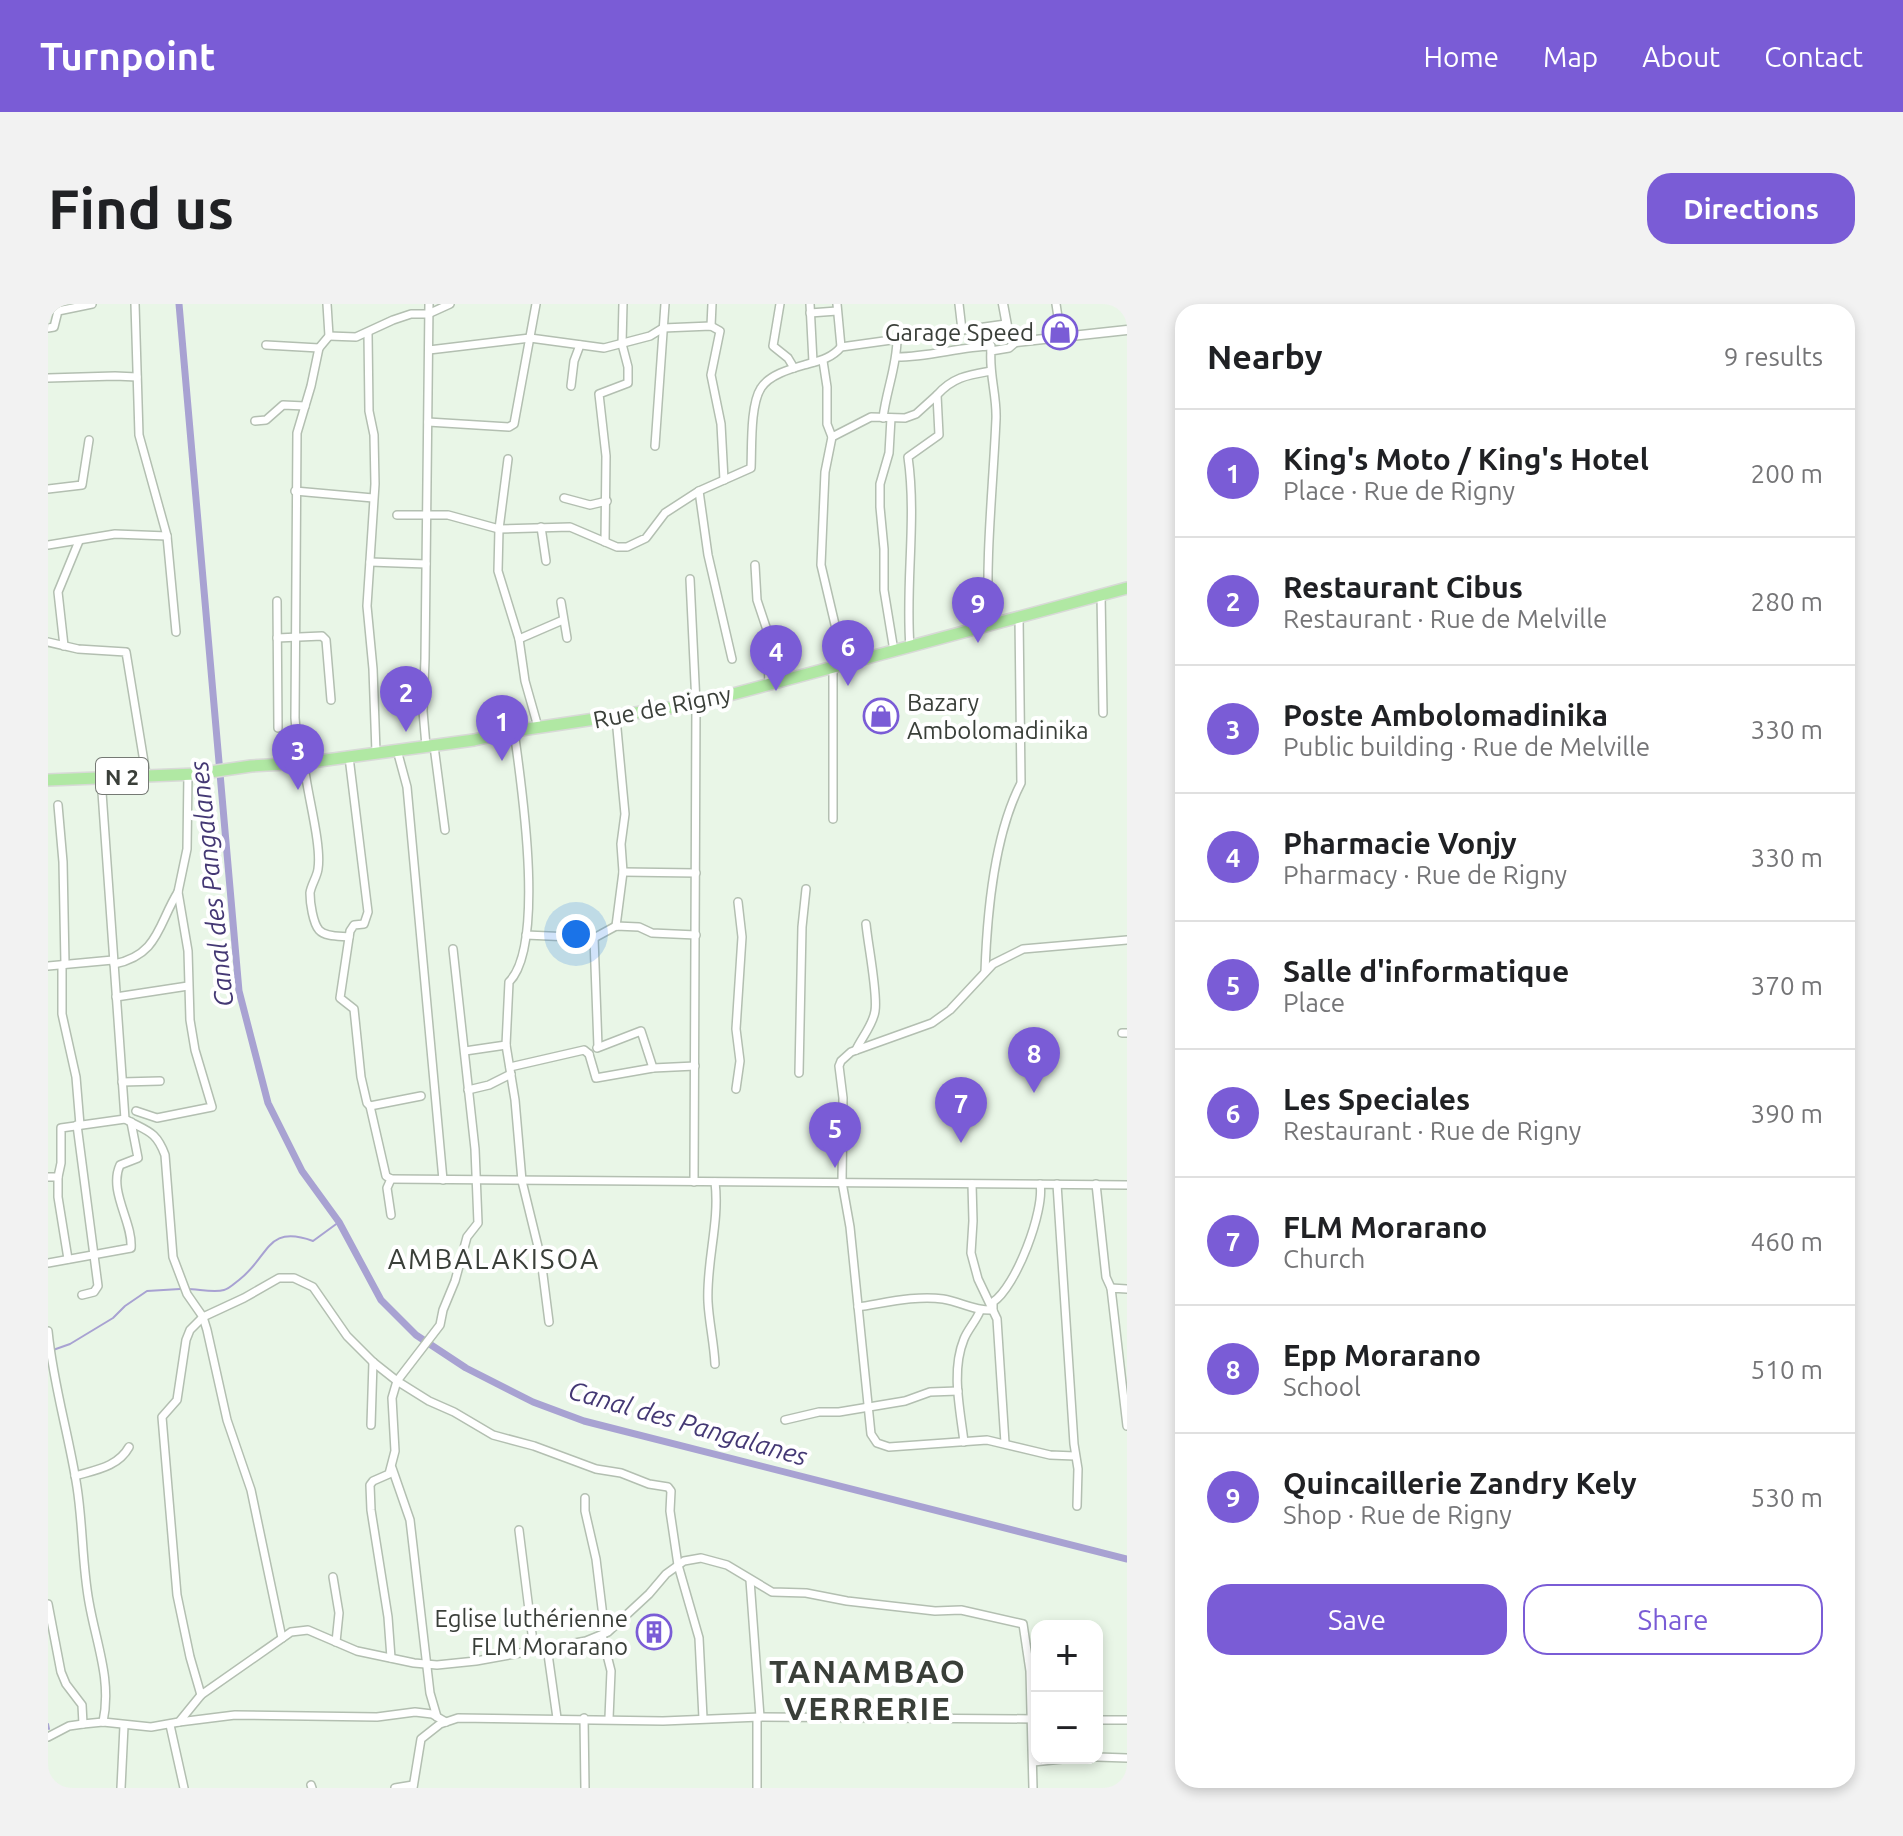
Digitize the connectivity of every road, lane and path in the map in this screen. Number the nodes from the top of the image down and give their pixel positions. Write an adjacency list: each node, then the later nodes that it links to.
1 (92, 304): 19 (street)
2 (135, 304): 41 (street)
3 (327, 304): 24 (street)
4 (429, 304): 16 (street)
5 (450, 304): 16 (street)
6 (536, 304): 26 (street)
7 (623, 304): 29 (street)
8 (665, 304): 20 (street)
9 (712, 304): 18 (street)
10 (780, 304): 39 (street)
11 (959, 304): 21 (street)
12 (1003, 304): 17 (street)
13 (1056, 304): 25 (street)
14 (837, 308): 15 (street); 32 (street)
15 (810, 309): 38 (street)
16 (428, 314): 23 (street); 34 (street)
17 (1006, 324): 21 (street); 28 (street)
18 (711, 326): 20 (street); 53 (street)
19 (48, 328)
20 (663, 328): 29 (street); 51 (street)
21 (962, 330): 27 (street)
22 (1127, 330): 25 (street)
23 (368, 334): 24 (street); 57 (street)
24 (329, 336): 33 (street)
25 (1061, 337): 28 (street)
26 (530, 338): 31 (street); 34 (street); 48 (street)
27 (897, 339): 32 (street); 36 (street)
28 (1016, 342): 35 (street)
29 (622, 344): 31 (street); 59 (street)
30 (266, 345): 33 (street)
31 (580, 345): 43 (street)
32 (841, 347): 37 (street)
33 (319, 348): 45 (street)
34 (429, 350): 48 (street)
35 (991, 351): 36 (street); 40 (street)
36 (897, 357): 46 (street)
37 (823, 361): 38 (street); 49 (street)
38 (813, 362): 39 (street)
39 (794, 368): 53 (street)
40 (991, 371): 44 (street); 79 (street)
41 (137, 377): 42 (street); 64 (street)
42 (48, 378)
43 (571, 386)
44 (937, 395): 46 (street); 87 (street)
45 (305, 406): 47 (street); 55 (street)
46 (887, 418): 49 (street); 88 (street)
47 (255, 421)
48 (428, 422): 61 (street)
49 (832, 437): 90 (street)
50 (89, 440): 54 (street)
51 (655, 446)
52 (508, 459): 63 (street)
53 (724, 480): 56 (street)
54 (48, 489)
55 (295, 491): 57 (street); 82 (street)
56 (699, 491): 66 (street); 89 (street)
57 (373, 498): 69 (street)
58 (564, 498): 59 (street)
59 (607, 501): 66 (street)
60 (397, 515): 61 (street)
61 (426, 516): 63 (street); 70 (street)
62 (541, 527): 63 (street); 66 (street); 68 (street)
63 (499, 529): 84 (street)
64 (167, 536): 65 (street); 80 (street)
65 (79, 541): 67 (street); 86 (street)
66 (605, 542)
67 (48, 545)
68 (546, 561)
69 (370, 562): 70 (street); 102 (street)
70 (426, 564): 100 (street)
71 (755, 565): 92 (street)
72 (690, 579): 94 (street)
73 (1127, 588): 74 (main road, Rue de Rigny / N 2)
74 (1101, 594): 77 (main road, Rue de Rigny / N 2); 95 (street)
75 (277, 601): 81 (street)
76 (561, 602): 78 (street)
77 (1019, 617): 79 (main road, Rue de Rigny / N 2); 128 (street)
78 (563, 620): 83 (street); 84 (street)
79 (989, 626): 87 (main road, Rue de Rigny / N 2)
80 (176, 632)
81 (277, 638): 82 (street); 98 (street)
82 (296, 638): 93 (street); 104 (street)
83 (567, 638)
84 (519, 639): 97 (street)
85 (48, 642): 86 (street)
86 (64, 646): 106 (street)
87 (910, 647): 88 (main road, Rue de Rigny / N 2)
88 (894, 651): 90 (main road, Rue de Rigny / N 2)
89 (732, 659)
90 (848, 663): 91 (main road, Rue de Rigny / N 2)
91 (833, 667): 92 (main road, Rue de Rigny / N 2); 110 (street)
92 (769, 684): 94 (main road, Rue de Rigny / N 2)
93 (331, 700)
94 (696, 704): 96 (main road, Rue de Rigny / N 2); 113 (street)
95 (1103, 713)
96 (616, 718): 97 (main road, Rue de Rigny / N 2); 112 (street)
97 (538, 727): 99 (main road, Rue de Rigny / N 2)
98 (278, 728)
99 (514, 731): 100 (main road, Rue de Rigny / N 2); 119 (street)
100 (430, 746): 101 (main road, N 2); 111 (street)
101 (397, 750): 102 (main road, N 2); 155 (street)
102 (376, 752): 103 (main road, N 2)
103 (349, 757): 104 (main road, N 2); 121 (street)
104 (301, 764): 105 (main road, N 2); 121 (street)
105 (193, 770): 106 (main road, N 2); 115 (street)
106 (146, 774): 107 (main road, N 2)
107 (101, 778): 108 (main road, N 2); 125 (street)
108 (48, 780)
109 (58, 805): 126 (street)
110 (833, 819)
111 (445, 830)
112 (623, 872): 113 (street); 118 (street)
113 (696, 873): 120 (street)
114 (806, 889): 139 (street)
115 (178, 892): 125 (street); 129 (street)
116 (738, 902): 142 (street)
117 (866, 924): 133 (street)
118 (616, 926): 120 (street); 122 (street)
119 (526, 935): 122 (street); 131 (street)
120 (696, 935): 136 (street)
121 (349, 937): 145 (street)
122 (594, 938): 132 (street)
123 (1127, 940): 128 (street)
124 (453, 949): 134 (street)
125 (114, 962): 126 (street); 130 (street)
126 (63, 965): 127 (street); 149 (street)
127 (48, 966)
128 (985, 972): 133 (street)
129 (188, 986): 130 (street); 147 (street)
130 (116, 997): 141 (street)
131 (506, 1045): 134 (street); 138 (street)
132 (598, 1047): 135 (street); 137 (street)
133 (856, 1050): 159 (street)
134 (465, 1051): 143 (street)
135 (589, 1054): 137 (street); 138 (street)
136 (695, 1066): 137 (street); 157 (street)
137 (653, 1068)
138 (510, 1071): 143 (street); 156 (street)
139 (799, 1073)
140 (160, 1081): 141 (street)
141 (122, 1082): 148 (street)
142 (736, 1089)
143 (468, 1090): 153 (street)
144 (421, 1096): 145 (street)
145 (370, 1106): 154 (street)
146 (136, 1111): 147 (street)
147 (157, 1118): 150 (street)
148 (128, 1121): 149 (street); 150 (street); 166 (street)
149 (79, 1125): 152 (street); 166 (street)
150 (143, 1126): 175 (street)
151 (48, 1177): 152 (street)
152 (58, 1177): 167 (street)
153 (477, 1178): 155 (street); 156 (street); 184 (street)
154 (391, 1179): 155 (street); 165 (street)
155 (443, 1180)
156 (522, 1181): 157 (street); 178 (street)
157 (694, 1182): 158 (street)
158 (715, 1182): 159 (street); 183 (street)
159 (842, 1182): 160 (street); 172 (street)
160 (972, 1184): 161 (street); 173 (street)
161 (1040, 1184): 162 (street); 173 (street)
162 (1057, 1184): 163 (street); 193 (street)
163 (1096, 1184): 164 (street); 169 (street)
164 (1127, 1185)
165 (391, 1215)
166 (93, 1255): 167 (street); 171 (street)
167 (68, 1259): 168 (street)
168 (48, 1263)
169 (1111, 1288): 170 (street); 176 (street)
170 (1127, 1289)
171 (82, 1295)
172 (858, 1307): 174 (street); 186 (street)
173 (993, 1310): 174 (street); 191 (street)
174 (980, 1311): 185 (street)
175 (203, 1317): 182 (street); 204 (street); 211 (street)
176 (1115, 1318): 177 (street); 181 (street)
177 (1127, 1318)
178 (549, 1322)
179 (48, 1331): 180 (street)
180 (49, 1343): 195 (street)
181 (1123, 1346): 189 (street)
182 (373, 1362): 184 (street); 188 (street)
183 (715, 1364)
184 (397, 1381): 194 (street); 199 (street)
185 (958, 1391): 186 (street); 190 (street)
186 (867, 1408): 187 (street); 190 (street)
187 (785, 1420)
188 (371, 1425)
189 (1127, 1426)
190 (964, 1442): 191 (street)
191 (1005, 1443): 193 (street)
192 (129, 1447): 195 (street)
193 (1075, 1456): 197 (street)
194 (392, 1468): 208 (street); 209 (street)
195 (75, 1476): 221 (street)
196 (585, 1498): 203 (street)
197 (1077, 1506)
198 (519, 1530): 207 (street)
199 (678, 1565): 201 (street); 203 (street); 216 (street)
200 (333, 1577): 205 (street)
201 (750, 1580): 210 (street); 217 (street)
202 (48, 1604): 224 (street)
203 (604, 1634): 206 (street); 215 (street)
204 (282, 1638): 205 (street); 211 (street)
205 (336, 1642): 208 (street)
206 (547, 1647): 207 (street); 213 (street)
207 (534, 1650): 209 (street)
208 (391, 1658): 209 (street)
209 (427, 1664): 212 (street)
210 (1032, 1692)
211 (201, 1695): 223 (street)
212 (437, 1717): 222 (street); 223 (street)
213 (557, 1718): 214 (street); 222 (street)
214 (584, 1718): 215 (street); 234 (street)
215 (609, 1718): 216 (street)
216 (703, 1718): 217 (street)
217 (759, 1718): 218 (street); 235 (street)
218 (1031, 1720)
219 (1103, 1720): 220 (street)
220 (1127, 1720)
221 (103, 1722): 224 (street); 225 (street)
222 (446, 1722): 230 (street)
223 (174, 1723): 225 (street); 232 (street)
224 (83, 1724): 226 (street)
225 (124, 1726): 231 (street)
226 (48, 1737)
227 (1103, 1757): 228 (street)
228 (1127, 1758)
229 (1033, 1764): 236 (street)
230 (413, 1786): 233 (street)
231 (121, 1788)
232 (184, 1788)
233 (395, 1788)
234 (585, 1788)
235 (757, 1788)
236 (1033, 1788)

